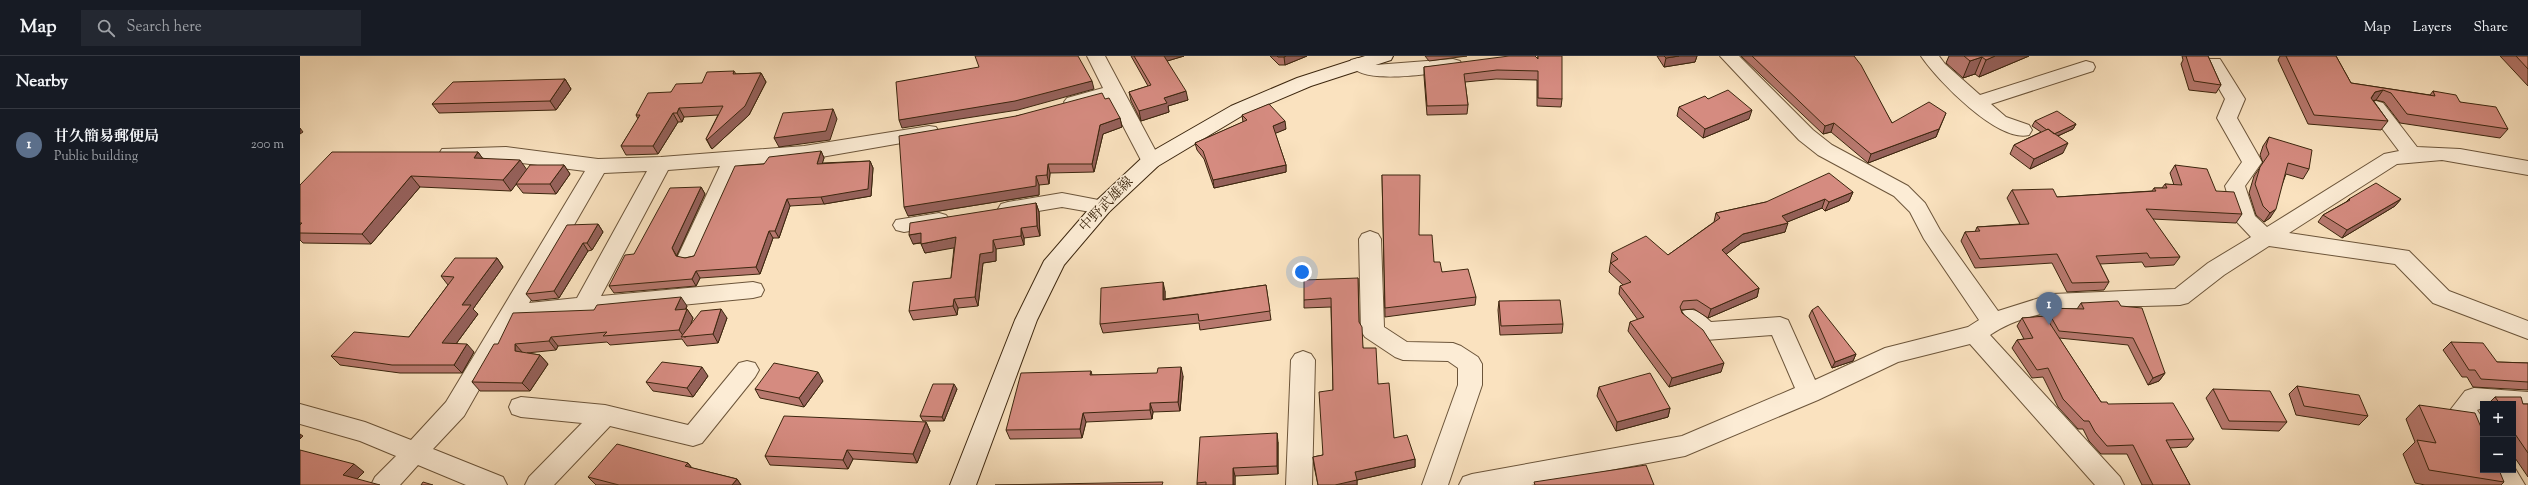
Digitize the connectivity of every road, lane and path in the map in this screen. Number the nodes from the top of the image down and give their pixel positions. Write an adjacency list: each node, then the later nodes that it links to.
1 (1096, 56): 9 (street)
2 (1384, 56): 6 (street, 中野武雄線)
3 (1729, 56): 33 (street)
4 (1930, 56): 10 (street)
5 (1470, 63): 6 (street)
6 (1358, 64): 18 (street, 中野武雄線)
7 (2213, 64): 26 (street)
8 (2086, 67): 10 (street)
9 (1115, 91): 11 (street); 18 (street)
10 (1977, 102): 14 (street)
11 (1055, 107)
12 (2376, 107): 15 (street)
13 (949, 128): 17 (street)
14 (2022, 130)
15 (2411, 153): 21 (street); 26 (street)
16 (428, 154): 20 (street)
17 (733, 160): 19 (street); 28 (street)
18 (1151, 160): 22 (street, 中野武雄線)
19 (661, 164): 20 (street); 30 (street)
20 (598, 166): 31 (street)
21 (2528, 168)
22 (1102, 207): 23 (street); 49 (street, 中野武雄線)
23 (991, 211)
24 (960, 216): 25 (street)
25 (904, 225)
26 (2266, 238): 33 (street); 34 (street)
27 (1370, 239): 51 (street)
28 (689, 256)
29 (753, 290): 30 (street)
30 (584, 306): 31 (street)
31 (513, 313): 43 (street)
32 (1690, 317): 37 (street)
33 (1984, 328): 37 (street); 53 (street)
34 (2528, 330)
35 (1303, 360): 50 (street)
36 (747, 370): 41 (street)
37 (1809, 393): 45 (street)
38 (2528, 402): 42 (street)
39 (521, 407): 41 (street)
40 (300, 414): 43 (street)
41 (605, 415): 48 (street)
42 (2481, 437)
43 (416, 453): 46 (street); 47 (street)
44 (2504, 473): 54 (street)
45 (1504, 482): 52 (street)
46 (384, 485)
47 (494, 485)
48 (538, 485)
49 (964, 485)
50 (1299, 485)
51 (1435, 485)
52 (1472, 485)
53 (2111, 485)
54 (2512, 485)

